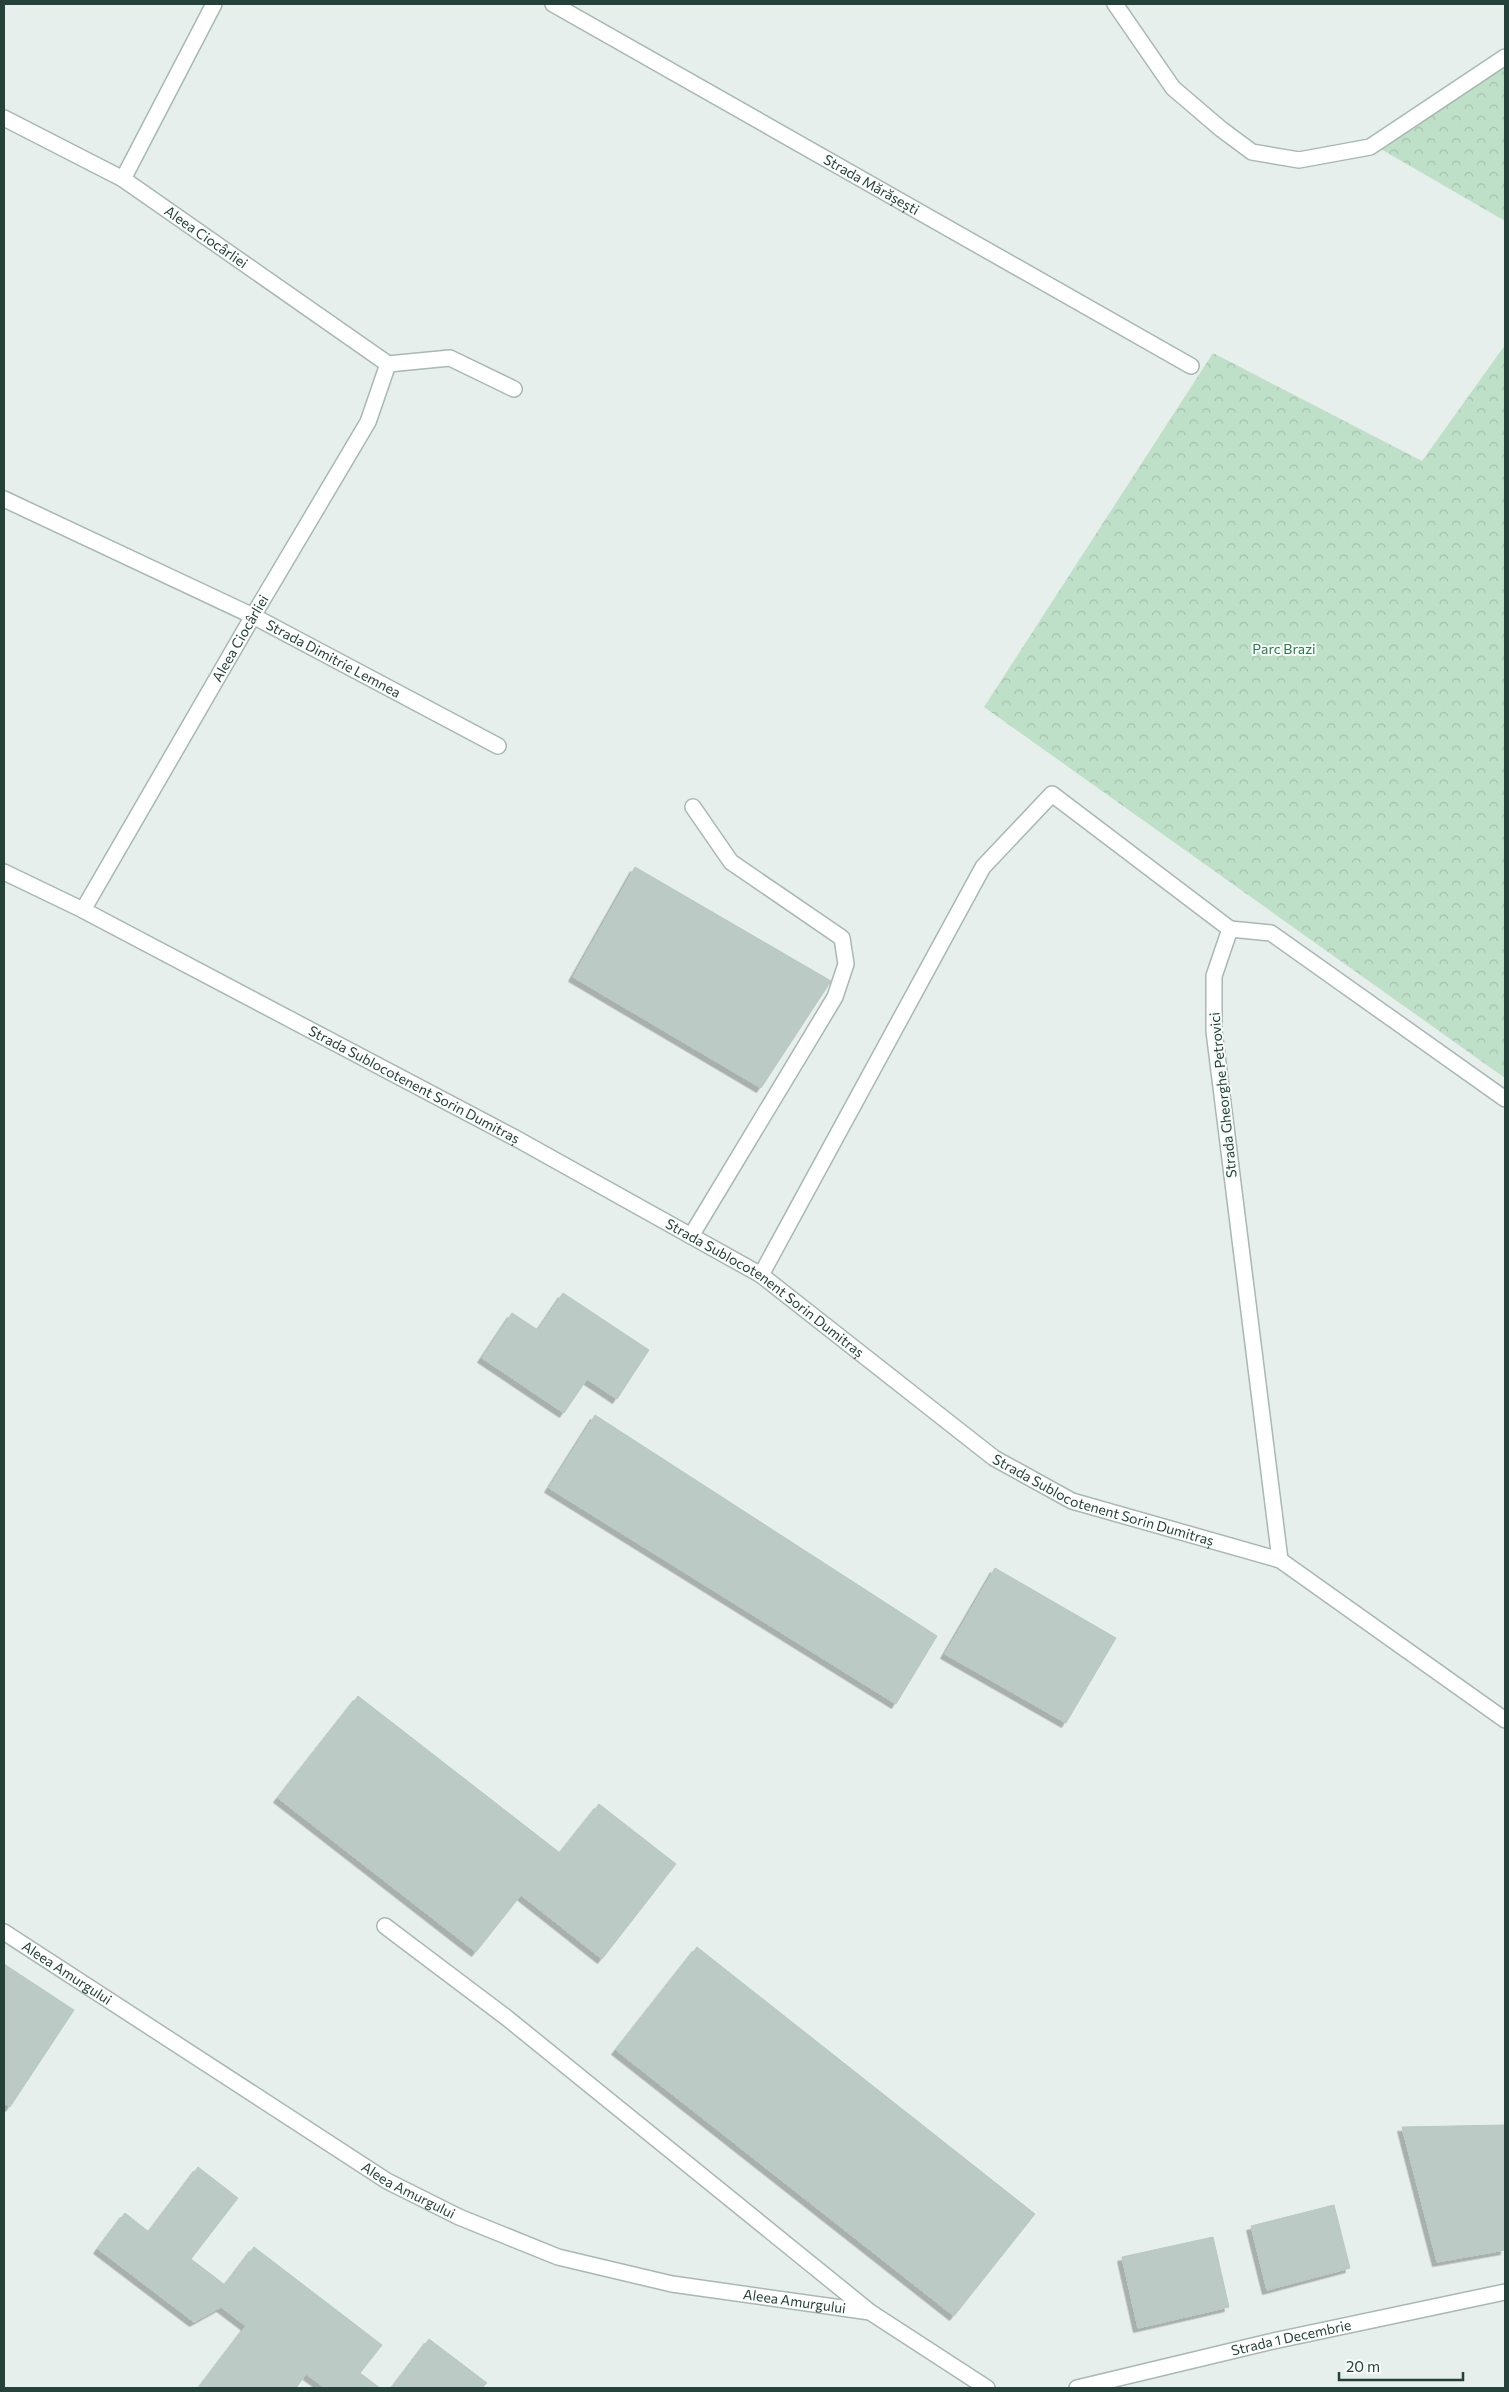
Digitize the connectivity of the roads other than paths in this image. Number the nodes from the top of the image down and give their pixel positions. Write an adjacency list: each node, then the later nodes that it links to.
1 (214, 4): 6 (street)
2 (554, 4): 8 (street, Strada Mărășești)
3 (1115, 4): 4 (street)
4 (1505, 57)
5 (4, 118): 6 (street, Aleea Ciocârliei)
6 (123, 179): 7 (street, Aleea Ciocârliei)
7 (388, 364): 9 (street); 11 (street, Aleea Ciocârliei)
8 (1191, 366)
9 (514, 389)
10 (4, 500): 11 (street, Strada Dimitrie Lemnea)
11 (253, 616): 12 (street, Strada Dimitrie Lemnea); 15 (street, Aleea Ciocârliei)
12 (498, 746)
13 (693, 807): 18 (street)
14 (4, 872): 15 (street, Strada Sublocotenent Sorin Dumitraș)
15 (83, 910): 18 (street, Strada Sublocotenent Sorin Dumitraș)
16 (1230, 929): 17 (street); 19 (street); 20 (street, Strada Gheorghe Petrovici)
17 (1505, 1099)
18 (691, 1236): 19 (street, Strada Sublocotenent Sorin Dumitraș)
19 (761, 1275): 20 (street, Strada Sublocotenent Sorin Dumitraș)
20 (1280, 1560): 21 (street, Strada Sublocotenent Sorin Dumitraș)
21 (1505, 1720)
22 (385, 1926): 25 (street, Aleea Amurgului)
23 (4, 1932): 25 (street, Aleea Amurgului)
24 (1505, 2292): 27 (street, Strada 1 Decembrie)
25 (870, 2312): 26 (street, Aleea Amurgului)
26 (987, 2388)
27 (1077, 2388)

